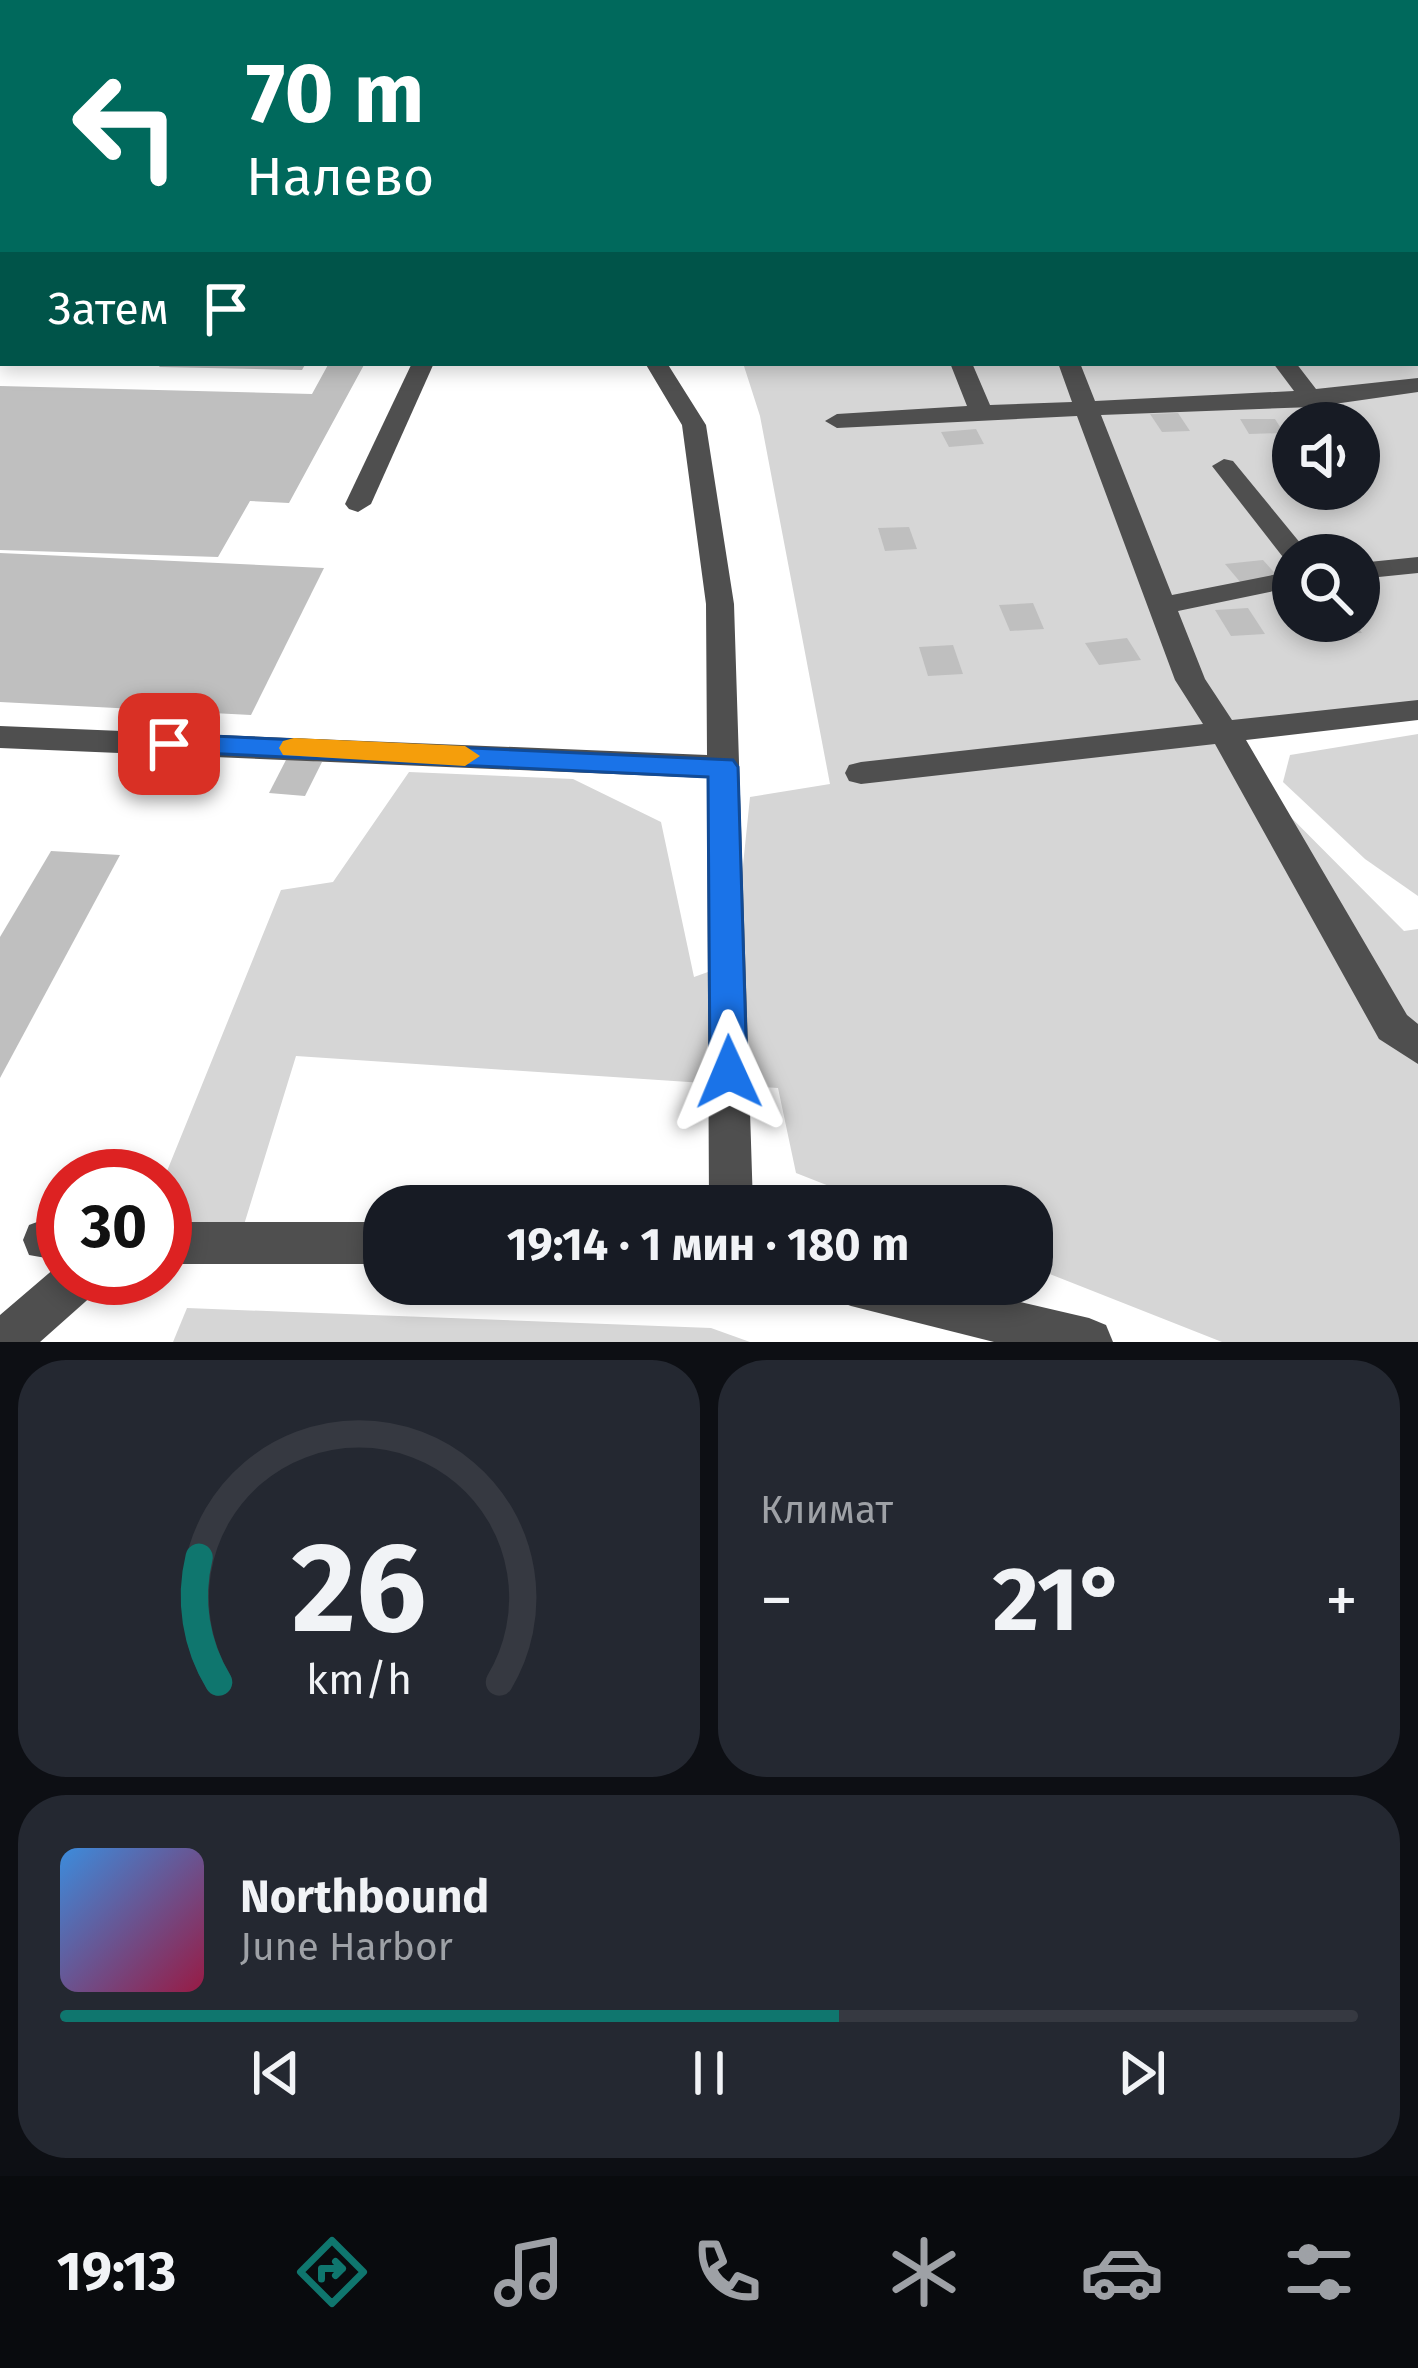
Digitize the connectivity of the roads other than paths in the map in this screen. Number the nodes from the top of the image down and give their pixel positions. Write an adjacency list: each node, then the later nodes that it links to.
1 (422, 366): 12 (street)
2 (658, 366): 21 (street)
3 (963, 366): 9 (street)
4 (1070, 366): 8 (street)
5 (1286, 366): 7 (street)
6 (1418, 385): 7 (street)
7 (1313, 400): 8 (street)
8 (1087, 409): 9 (street); 17 (street)
9 (980, 410): 10 (street)
10 (837, 421)
11 (1224, 466): 13 (street)
12 (358, 504)
13 (1279, 534)
14 (1418, 565): 15 (street)
15 (1380, 569)
16 (1272, 583): 17 (street)
17 (1162, 606): 19 (street)
18 (1418, 710): 19 (street)
19 (1224, 732): 22 (street); 23 (street)
20 (0, 737): 21 (street)
21 (723, 767): 24 (street)
22 (861, 773)
23 (1418, 1046)
24 (731, 1185)
25 (192, 1243): 26 (street)
26 (363, 1244)
27 (47, 1305): 29 (street)
28 (937, 1305): 30 (street)
29 (5, 1342)
30 (1089, 1342)

